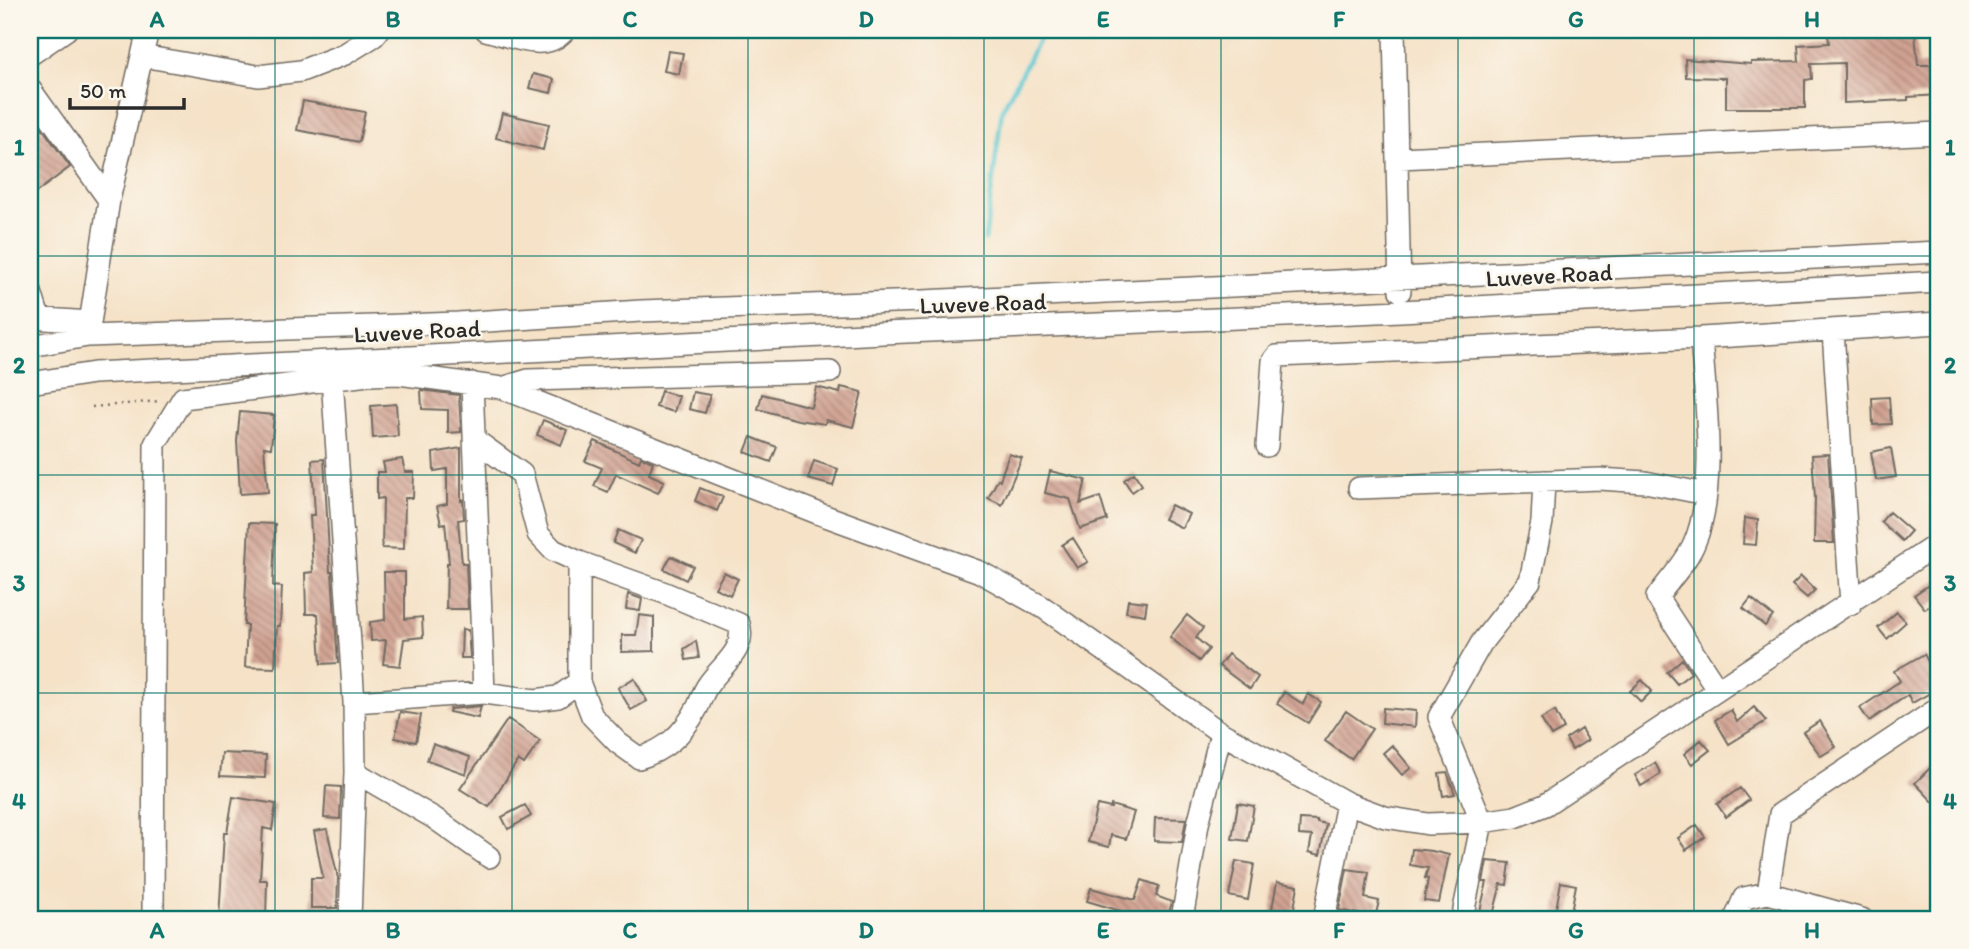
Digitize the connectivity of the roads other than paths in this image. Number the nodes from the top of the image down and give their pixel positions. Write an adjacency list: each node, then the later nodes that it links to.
1 (66, 30): 7 (street)
2 (148, 30): 8 (street)
3 (379, 30): 8 (street)
4 (486, 30): 5 (street)
5 (565, 30)
6 (1394, 30): 11 (street)
7 (30, 55)
8 (142, 56): 12 (street)
9 (30, 89): 12 (street)
10 (1939, 132): 11 (street)
11 (1399, 158): 14 (street)
12 (110, 200): 20 (street)
13 (1939, 252): 14 (street, Luveve Road)
14 (1400, 278): 17 (street); 20 (street, Luveve Road)
15 (1939, 282): 17 (street, Luveve Road)
16 (30, 289): 18 (street)
17 (1401, 310): 26 (street, Luveve Road)
18 (34, 318): 20 (street)
19 (1939, 323): 21 (street)
20 (89, 329): 23 (street, Luveve Road)
21 (1833, 331): 22 (street); 36 (street)
22 (1701, 338): 30 (street); 33 (street)
23 (30, 346)
24 (830, 372): 28 (street)
25 (332, 378): 27 (street); 40 (street); 48 (street)
26 (30, 383)
27 (472, 383): 28 (street); 29 (street)
28 (502, 388): 42 (street)
29 (475, 440): 35 (street); 39 (street)
30 (1267, 446)
31 (1544, 481): 32 (street); 33 (street); 45 (street)
32 (1359, 488)
33 (1706, 494): 38 (street)
34 (1939, 543): 36 (street)
35 (579, 562): 37 (street); 37 (street)
36 (1851, 604): 38 (street)
37 (579, 682): 39 (street)
38 (1718, 690): 45 (street)
39 (484, 693): 40 (street)
40 (354, 702): 43 (street)
41 (1939, 708): 47 (street)
42 (1221, 733): 44 (street); 50 (street)
43 (355, 772): 46 (street); 49 (street)
44 (1347, 803): 45 (street); 51 (street)
45 (1482, 822): 52 (street)
46 (489, 857)
47 (1768, 893): 53 (street); 54 (street)
48 (153, 919)
49 (350, 919)
50 (1182, 919)
51 (1324, 919)
52 (1462, 919)
53 (1735, 919)
54 (1862, 919)

